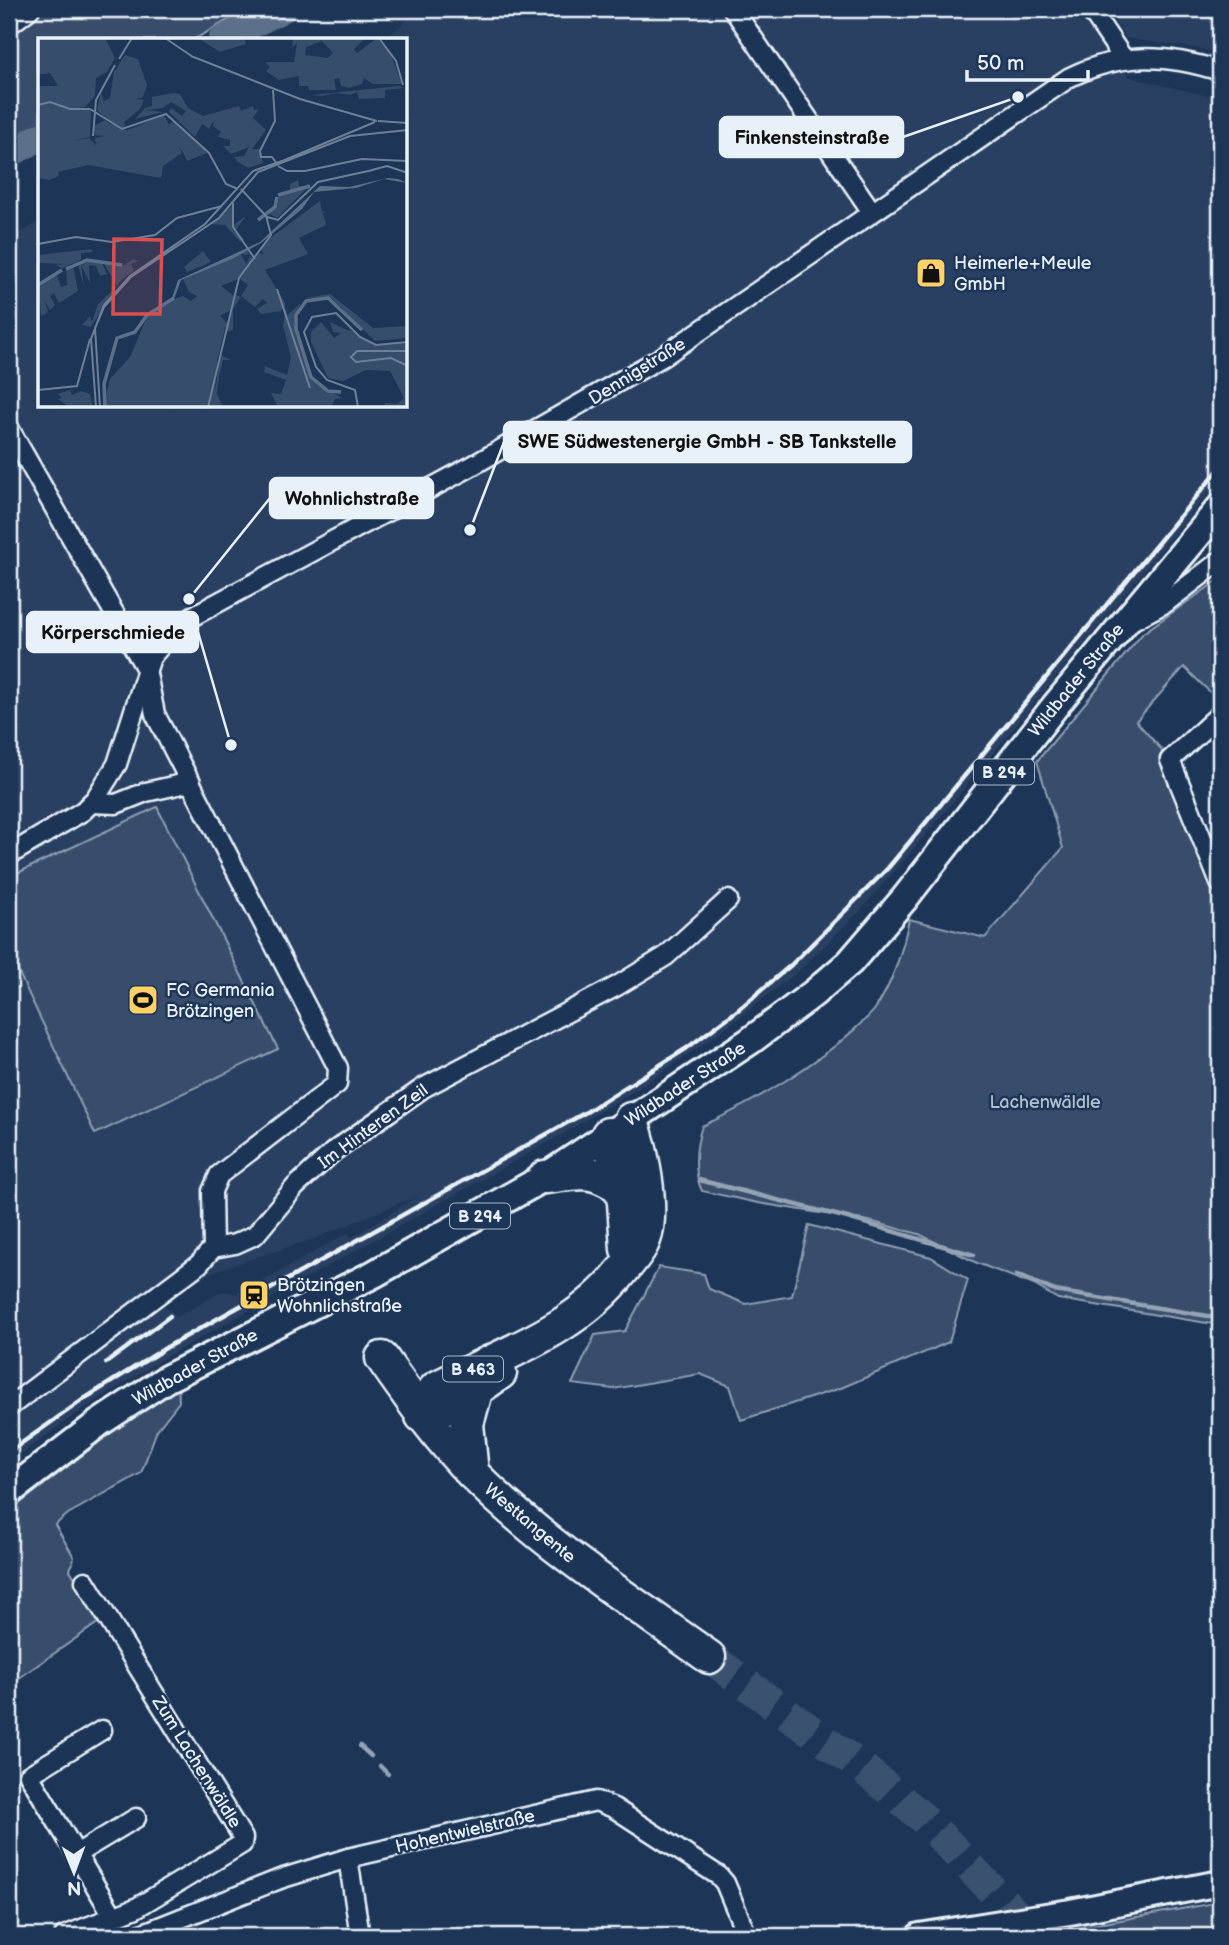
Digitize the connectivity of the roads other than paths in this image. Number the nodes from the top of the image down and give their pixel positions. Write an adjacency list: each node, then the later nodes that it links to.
1 (30, 9): 4 (street)
2 (733, 9): 7 (street)
3 (1090, 9): 5 (street)
4 (9, 25)
5 (1123, 58): 6 (street, Dennigstraße); 7 (street, Dennigstraße)
6 (1220, 71)
7 (872, 212): 13 (street, Dennigstraße)
8 (9, 428): 13 (street)
9 (1220, 508): 10 (main road, Wildbader Straße / B 294)
10 (1178, 558): 11 (street); 12 (main road, Wildbader Straße / B 294)
11 (1216, 564): 12 (street)
12 (1118, 628): 20 (main road, Wildbader Straße / B 294)
13 (146, 669): 15 (street); 16 (street, Dennigstraße)
14 (1220, 714): 18 (street)
15 (191, 782): 16 (street); 23 (street)
16 (90, 803): 17 (street, Dennigstraße)
17 (9, 855)
18 (1220, 883)
19 (728, 900): 23 (street, Im Hinteren Zeil)
20 (620, 1126): 21 (main road, Wildbader Straße / B 294); 22 (highway); 24 (highway, B 463)
21 (545, 1177): 22 (highway); 31 (main road, Wildbader Straße / B 294)
22 (621, 1188): 24 (highway)
23 (213, 1248): 28 (street, Im Hinteren Zeil)
24 (626, 1266): 25 (highway, B 463)
25 (541, 1339): 27 (highway, B 463); 29 (highway, B 463)
26 (382, 1358): 29 (highway, Westtangente)
27 (478, 1388): 29 (highway, B 463); 30 (highway, B 463)
28 (9, 1407)
29 (422, 1416): 30 (highway, Westtangente)
30 (472, 1474): 33 (highway, Westtangente)
31 (9, 1492)
32 (85, 1581): 39 (street, Zum Lachenwäldle)
33 (709, 1657)
34 (102, 1730): 36 (street)
35 (136, 1818): 36 (street)
36 (78, 1853): 39 (street)
37 (348, 1857): 42 (street, Hohentwielstraße); 43 (street); 44 (street, Hohentwielstraße)
38 (1220, 1883): 40 (main road)
39 (114, 1917): 41 (street, Zum Lachenwäldle)
40 (960, 1933): 45 (main road)
41 (64, 1936)
42 (136, 1936)
43 (360, 1936)
44 (747, 1936)
45 (919, 1936)

